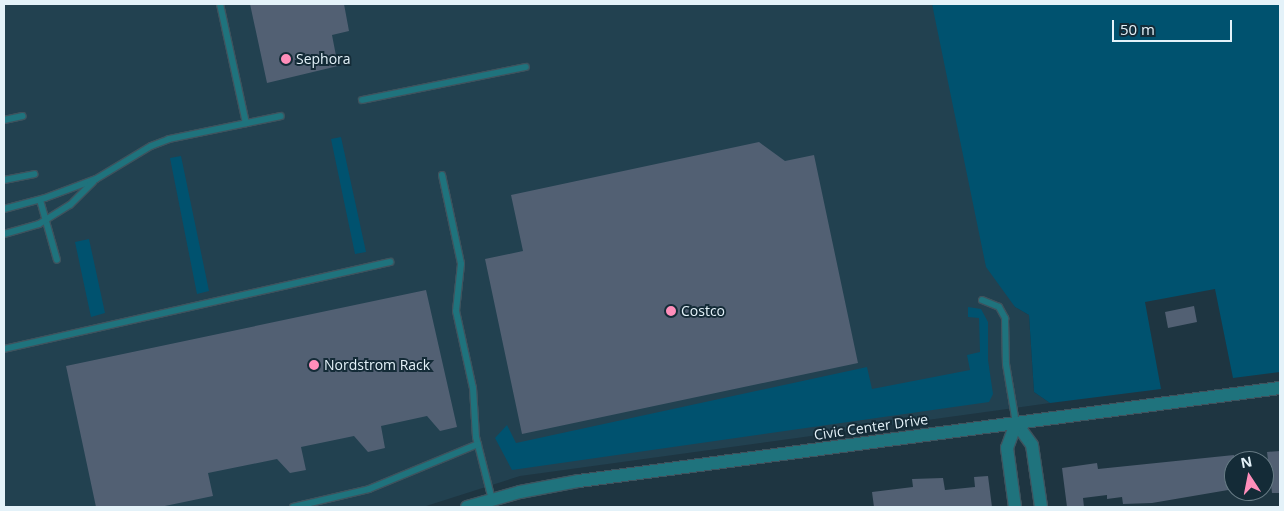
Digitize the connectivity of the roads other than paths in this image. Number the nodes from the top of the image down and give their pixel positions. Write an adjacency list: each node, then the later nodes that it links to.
1 (220, 4): 7 (lane)
2 (526, 67): 3 (lane)
3 (362, 100)
4 (23, 116): 6 (lane)
5 (281, 116): 7 (lane)
6 (4, 120)
7 (246, 123): 10 (lane)
8 (34, 174): 11 (lane)
9 (442, 175): 22 (lane)
10 (96, 179): 12 (lane); 14 (lane)
11 (4, 180)
12 (40, 200): 13 (lane); 14 (lane)
13 (4, 209)
14 (46, 220): 15 (lane); 16 (lane)
15 (4, 234)
16 (57, 260)
17 (390, 262): 19 (lane)
18 (982, 300): 21 (lane)
19 (4, 349)
20 (1280, 388): 21 (street, Civic Center Drive)
21 (1016, 423): 23 (street, Civic Center Drive); 26 (street); 27 (street)
22 (478, 444): 23 (lane); 24 (lane)
23 (492, 500): 25 (street, Civic Center Drive)
24 (293, 507)
25 (468, 507)
26 (1015, 507)
27 (1040, 507)

